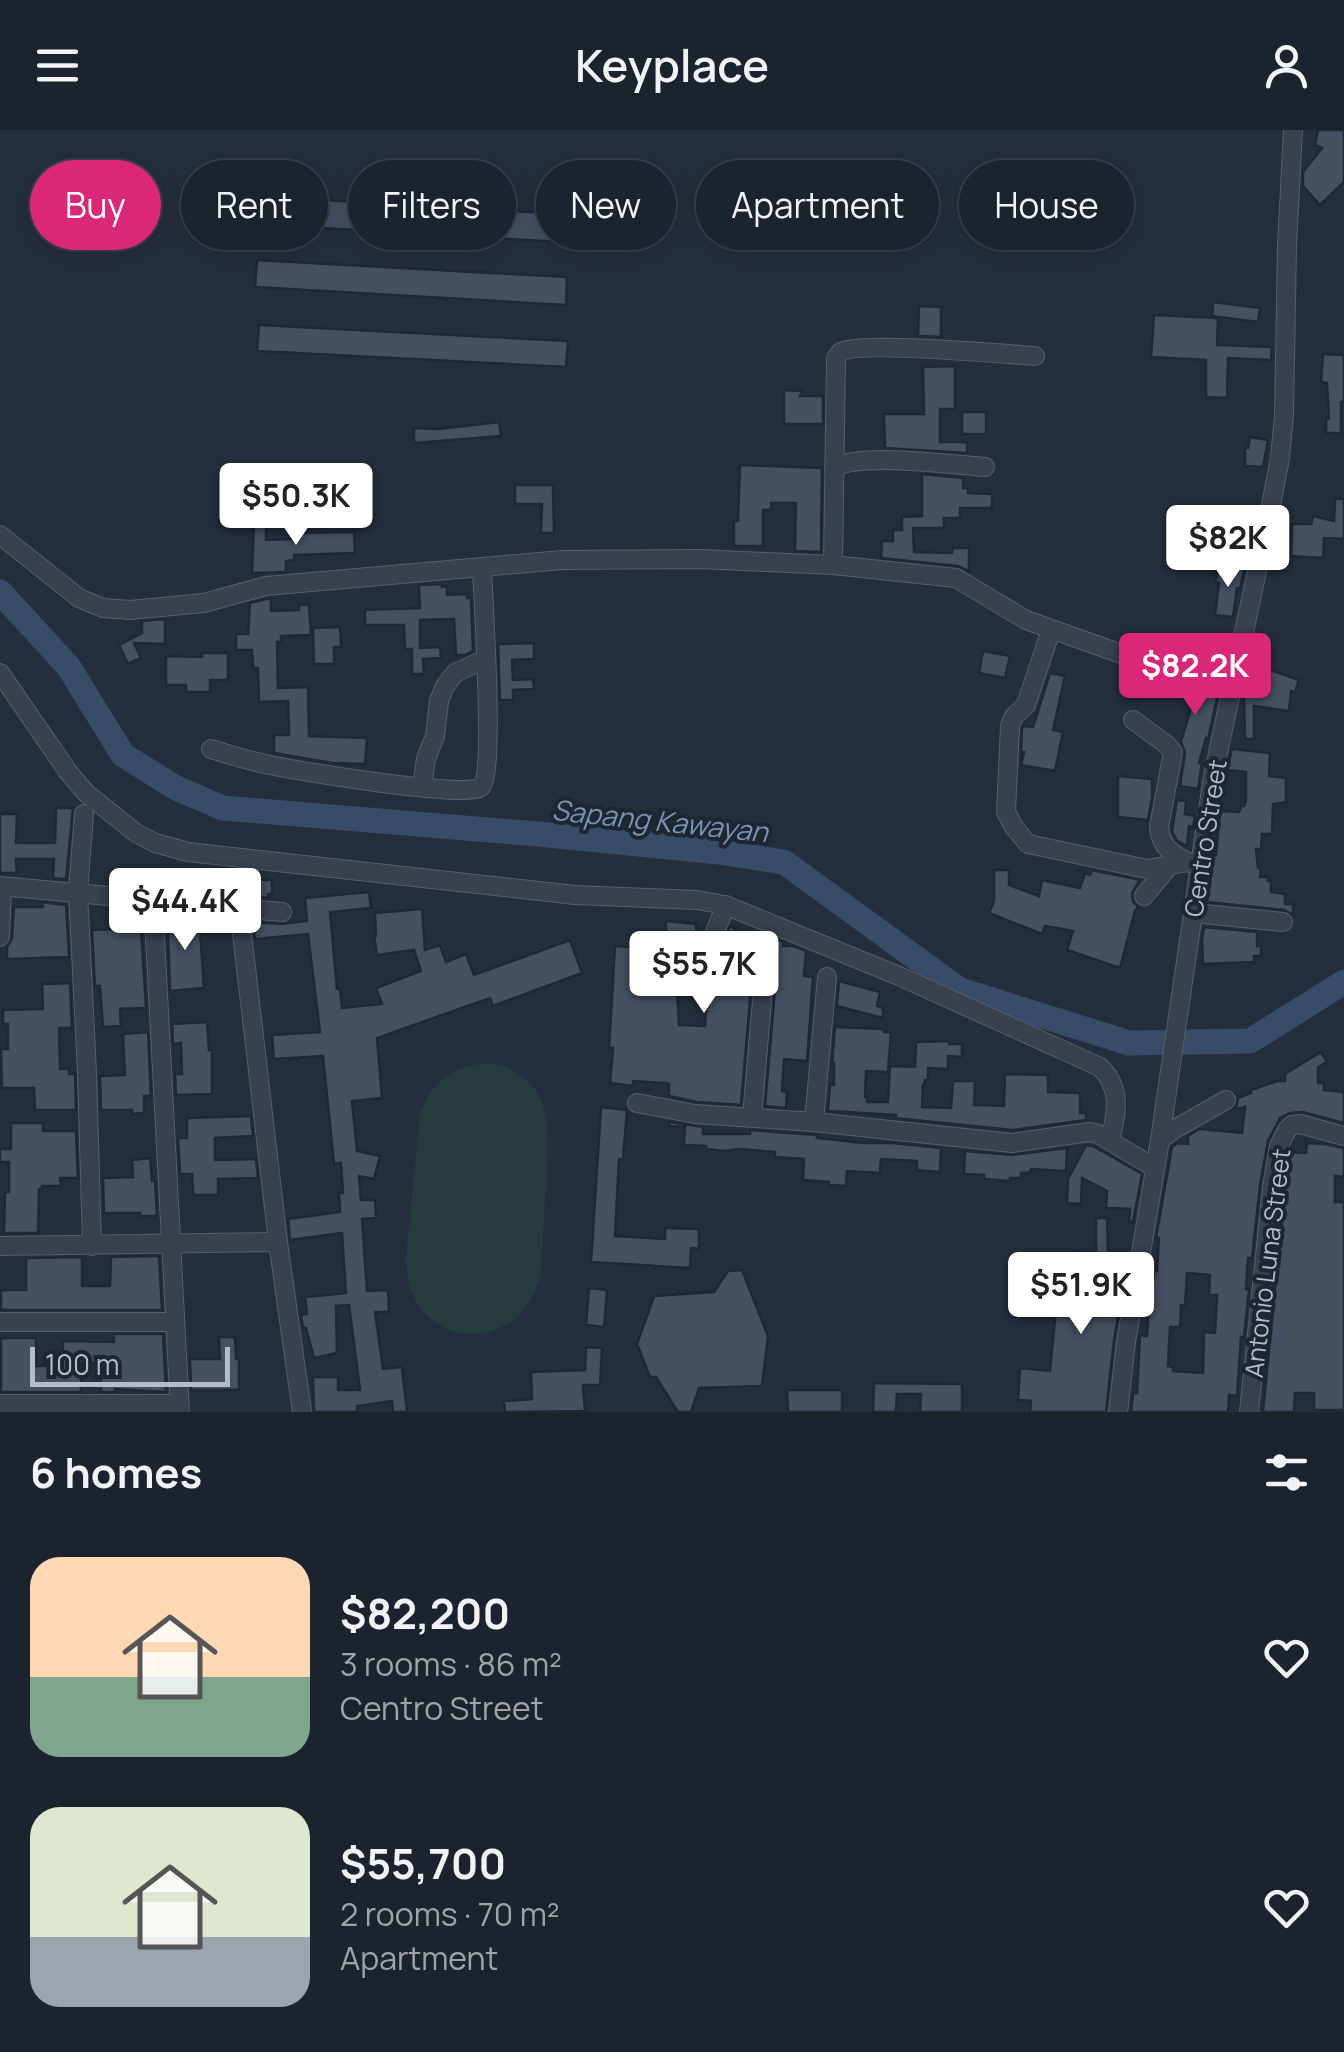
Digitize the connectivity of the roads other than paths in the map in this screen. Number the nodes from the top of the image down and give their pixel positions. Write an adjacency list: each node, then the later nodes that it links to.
1 (1293, 130): 10 (street, Centro Street)
2 (1035, 356): 3 (street)
3 (834, 467): 4 (street); 6 (street)
4 (985, 467)
5 (0, 535): 7 (street)
6 (833, 565): 7 (street); 8 (street)
7 (482, 567): 9 (street)
8 (1050, 630): 10 (street); 16 (street)
9 (486, 659): 14 (street); 14 (street)
10 (1236, 665): 16 (street, Centro Street)
11 (0, 672): 21 (street)
12 (1133, 720): 16 (street)
13 (211, 749): 14 (street)
14 (422, 788)
15 (84, 814): 18 (street)
16 (1185, 865): 19 (street); 24 (street, Centro Street)
17 (1, 886): 18 (street); 26 (street)
18 (78, 892): 20 (street); 41 (street)
19 (1144, 896)
20 (154, 900): 22 (street); 39 (street)
21 (726, 906): 27 (street); 36 (street)
22 (238, 908): 23 (street); 38 (street)
23 (282, 912)
24 (1193, 913): 25 (street); 34 (street, Centro Street)
25 (1282, 922)
26 (0, 937)
27 (711, 942)
28 (827, 977): 33 (street)
29 (762, 989): 32 (street)
30 (1226, 1100): 34 (street)
31 (636, 1103): 32 (street)
32 (752, 1117): 33 (street)
33 (814, 1122): 36 (street)
34 (1160, 1136): 37 (street, Centro Street)
35 (1344, 1136): 48 (street, Antonio Luna Street)
36 (1110, 1140): 37 (street)
37 (1155, 1168): 47 (street, Centro Street)
38 (278, 1242): 39 (street); 46 (street)
39 (171, 1243): 41 (street); 43 (street)
40 (0, 1246): 41 (street)
41 (92, 1246)
42 (0, 1322): 43 (street)
43 (174, 1322): 45 (street)
44 (0, 1404): 45 (street)
45 (180, 1408)
46 (302, 1412)
47 (1118, 1412)
48 (1249, 1412)

